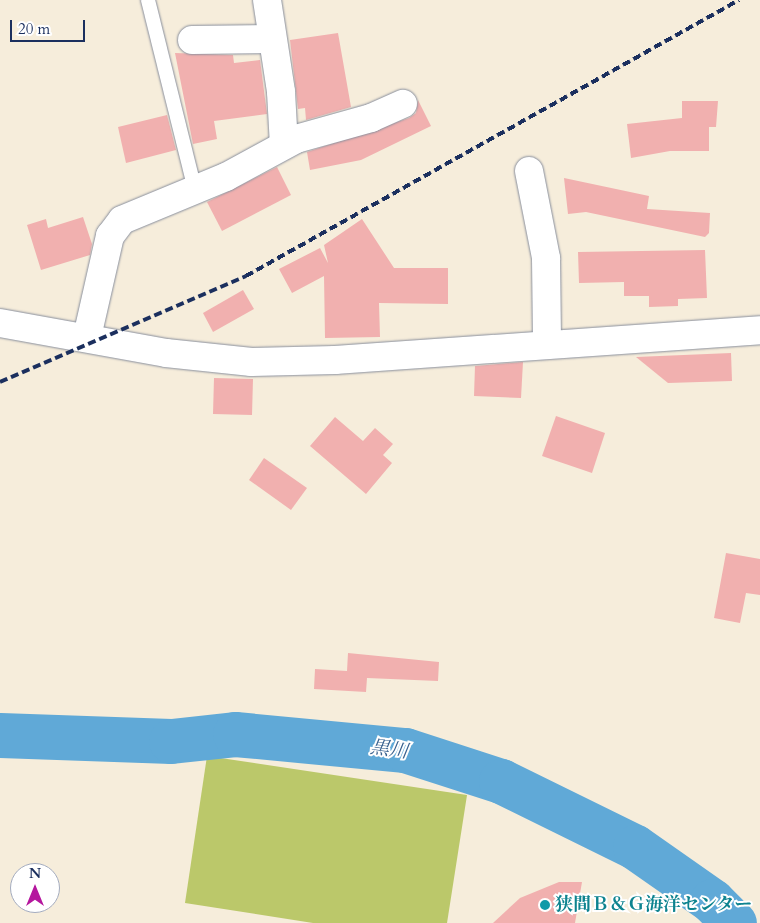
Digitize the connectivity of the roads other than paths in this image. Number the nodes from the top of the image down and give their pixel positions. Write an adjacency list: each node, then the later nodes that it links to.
1 (148, 0): 8 (lane)
2 (267, 0): 3 (street)
3 (272, 39): 4 (street); 6 (street)
4 (192, 40)
5 (402, 104): 6 (street)
6 (284, 145): 8 (street)
7 (530, 170): 12 (street)
8 (195, 190): 11 (street)
9 (0, 323): 11 (street)
10 (760, 330): 12 (street)
11 (87, 337): 12 (street)
12 (547, 345)

